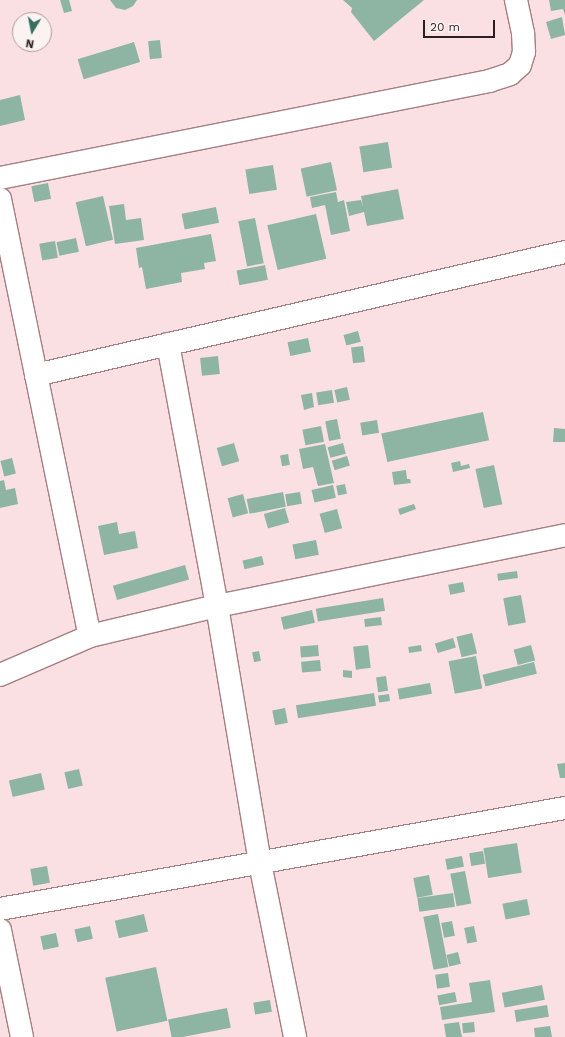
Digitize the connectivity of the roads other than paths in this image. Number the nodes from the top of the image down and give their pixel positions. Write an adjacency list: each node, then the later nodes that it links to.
1 (516, 0): 2 (street)
2 (0, 178)
3 (0, 199): 6 (street)
4 (565, 252): 5 (street)
5 (168, 344): 6 (street); 8 (street)
6 (36, 376): 9 (street)
7 (565, 535): 8 (street)
8 (217, 606): 9 (street); 12 (street)
9 (90, 636): 10 (street)
10 (0, 675)
11 (565, 808): 12 (street)
12 (260, 863): 13 (street); 16 (street)
13 (0, 908)
14 (0, 930): 15 (street)
15 (22, 1037)
16 (295, 1037)

